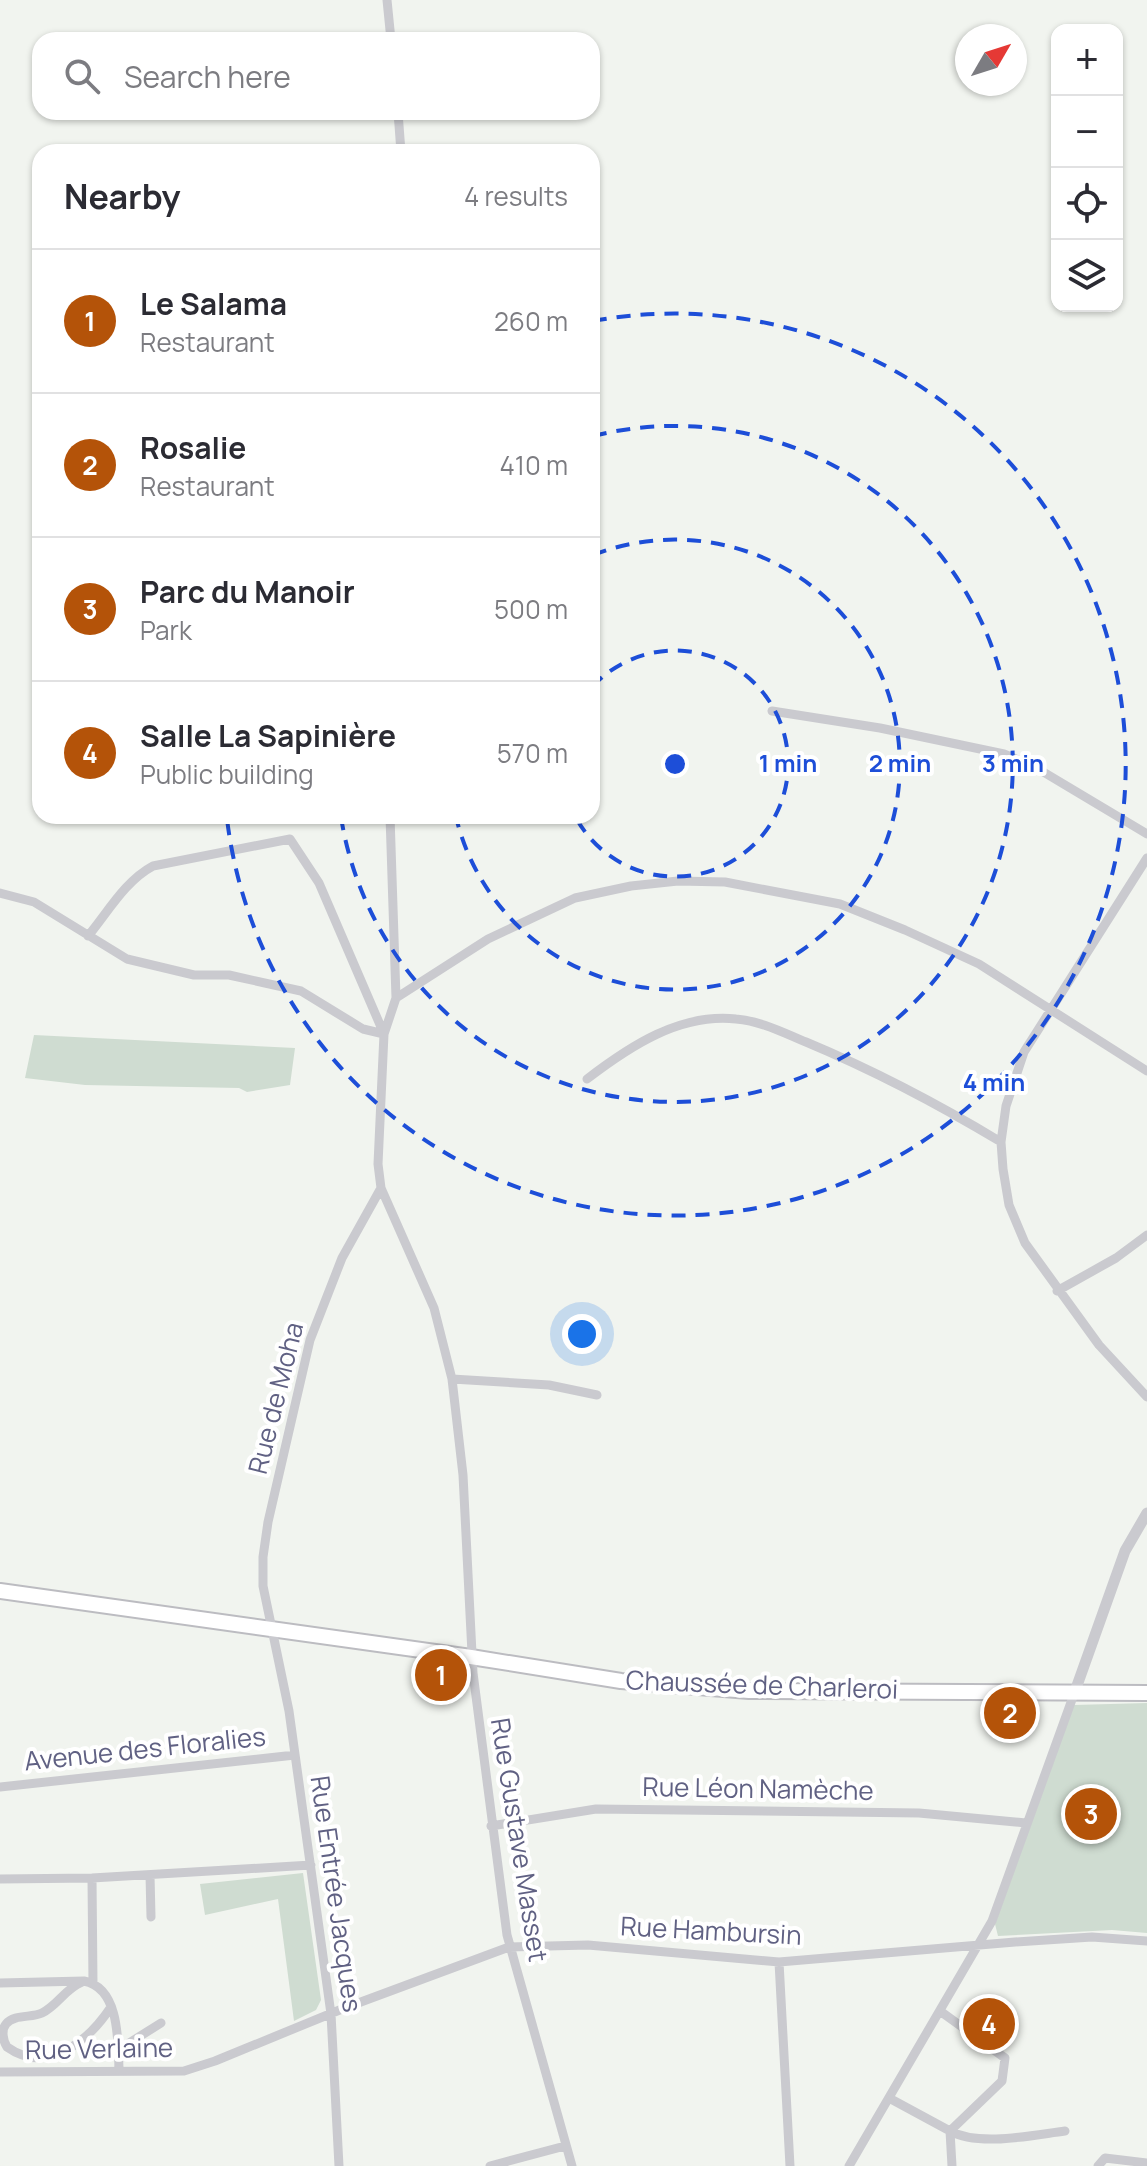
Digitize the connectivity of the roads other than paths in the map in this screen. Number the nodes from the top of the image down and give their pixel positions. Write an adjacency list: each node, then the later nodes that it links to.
1 (387, 0): 2 (street)
2 (390, 32)
3 (399, 120): 4 (street)
4 (400, 144)
5 (772, 711): 7 (street)
6 (390, 824): 11 (street)
7 (1147, 834)
8 (1147, 858): 12 (street)
9 (0, 893): 10 (street)
10 (88, 936): 13 (street); 13 (street)
11 (396, 998): 12 (street); 13 (street)
12 (1051, 1009): 14 (street); 16 (street)
13 (384, 1034): 17 (street)
14 (1147, 1071)
15 (587, 1079): 16 (street)
16 (1001, 1142): 19 (street)
17 (381, 1188): 20 (street, Rue Gustave Masset); 25 (street, Rue de Moha)
18 (1147, 1235): 19 (street)
19 (1057, 1291): 22 (street)
20 (452, 1379): 21 (street); 26 (street, Rue Gustave Masset)
21 (597, 1395)
22 (1147, 1397)
23 (1147, 1513): 28 (street)
24 (0, 1591): 25 (main road, Chaussée de Charleroi)
25 (273, 1630): 26 (main road, Chaussée de Charleroi); 29 (street, Rue Entrée Jacques)
26 (471, 1657): 28 (main road, Chaussée de Charleroi); 32 (street, Rue Gustave Masset)
27 (1147, 1693): 28 (main road, Chaussée de Charleroi)
28 (1074, 1694): 31 (street)
29 (295, 1755): 30 (street, Avenue des Floralies); 33 (street, Rue Entrée Jacques)
30 (0, 1787)
31 (1026, 1823): 32 (street, Rue Léon Namèche); 39 (street)
32 (491, 1826): 40 (street, Rue Gustave Masset)
33 (311, 1865): 34 (street); 47 (street, Rue Entrée Jacques)
34 (150, 1875): 35 (street); 37 (street)
35 (92, 1878): 36 (street); 44 (street)
36 (0, 1879)
37 (151, 1917)
38 (1147, 1941): 39 (street, Rue Hambursin)
39 (979, 1944): 41 (street, Rue Hambursin); 46 (street)
40 (509, 1947): 41 (street, Rue Hambursin); 47 (street, Rue Hambursin); 55 (street, Rue Gustave Masset)
41 (779, 1962): 60 (street)
42 (82, 1982): 43 (street); 44 (street); 45 (street)
43 (0, 1983)
44 (93, 1984): 45 (street)
45 (111, 2007): 49 (street)
46 (940, 2011): 52 (street); 53 (street)
47 (331, 2014): 50 (street, Rue Verlaine); 57 (street, Rue Entrée Jacques)
48 (161, 2023): 49 (street)
49 (118, 2050): 50 (street)
50 (119, 2070): 51 (street, Rue Verlaine)
51 (0, 2072)
52 (889, 2098): 53 (street); 61 (street)
53 (950, 2131): 54 (street); 62 (street)
54 (1065, 2131)
55 (565, 2146): 58 (street); 59 (street, Rue Gustave Masset)
56 (1147, 2163): 63 (street)
57 (339, 2166)
58 (490, 2166)
59 (572, 2166)
60 (790, 2166)
61 (849, 2166)
62 (952, 2166)
63 (1098, 2166)

